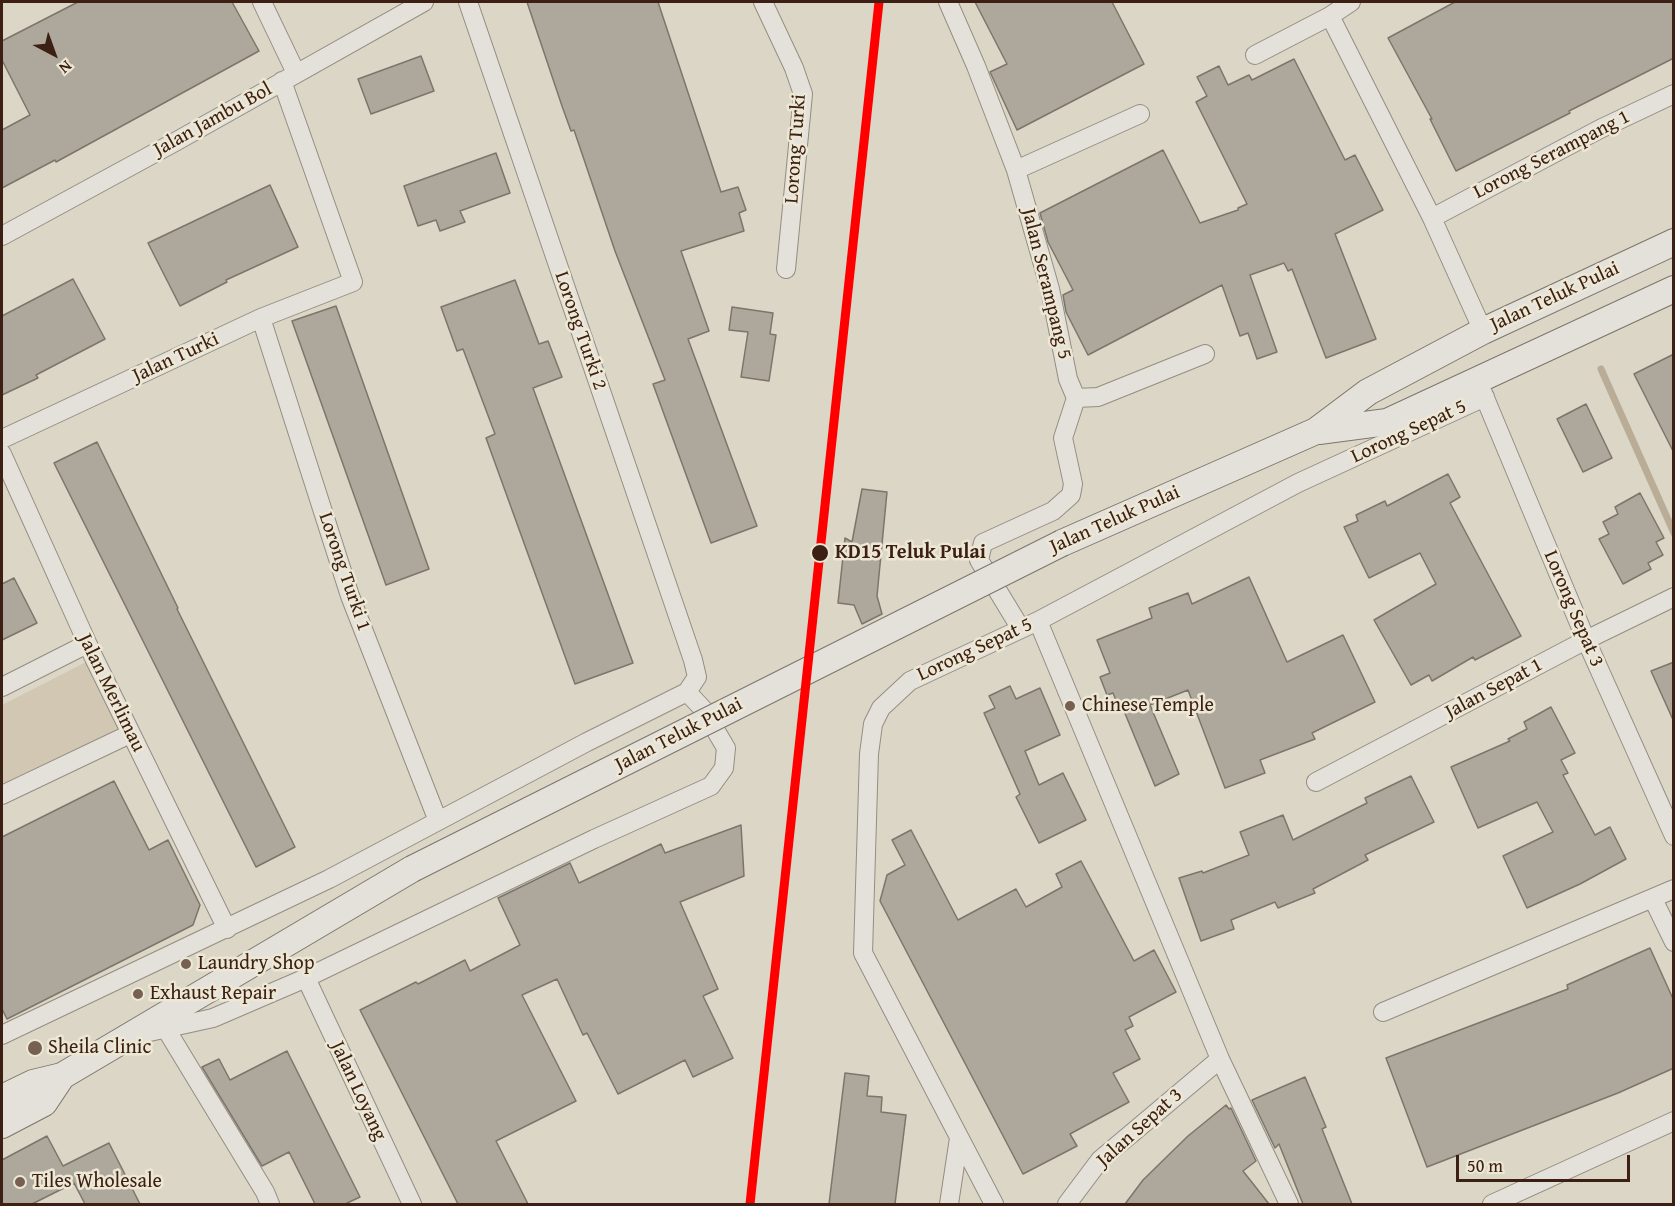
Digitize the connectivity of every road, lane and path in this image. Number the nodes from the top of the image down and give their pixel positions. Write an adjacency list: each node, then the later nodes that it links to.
1 (262, 2): 9 (street)
2 (424, 2): 9 (street, Jalan Jambu Bol)
3 (468, 2): 34 (street, Lorong Turki 2)
4 (763, 2): 17 (street, Lorong Turki)
5 (948, 2): 12 (street, Jalan Serampang 5)
6 (1351, 2): 7 (street)
7 (1330, 16): 8 (street); 13 (street)
8 (1255, 55)
9 (289, 77): 14 (street, Jalan Jambu Bol); 20 (street, Jalan Turki)
10 (1674, 94): 13 (street, Lorong Serampang 1)
11 (1140, 114): 12 (street)
12 (1017, 170): 24 (street, Jalan Serampang 5)
13 (1432, 218): 21 (street)
14 (2, 236)
15 (1674, 242): 19 (main road, Jalan Teluk Pulai)
16 (1674, 252): 19 (main road)
17 (786, 269)
18 (1674, 289): 23 (main road, Jalan Teluk Pulai)
19 (1560, 295): 21 (main road, Jalan Teluk Pulai)
20 (261, 318): 26 (street, Jalan Turki); 38 (street, Lorong Turki 1)
21 (1483, 331): 25 (main road, Jalan Teluk Pulai)
22 (1204, 354): 24 (street)
23 (1481, 388): 25 (main road, Jalan Teluk Pulai); 29 (street, Lorong Sepat 5); 31 (street, Lorong Sepat 3)
24 (1076, 398): 30 (street)
25 (1316, 431): 48 (main road, Jalan Teluk Pulai, bridge)
26 (2, 439)
27 (2, 454): 32 (street, Jalan Merlimau)
28 (1674, 597): 31 (street, Jalan Sepat 1)
29 (1038, 621): 30 (street, Lorong Sepat 5); 49 (street)
30 (1021, 629): 54 (street, Lorong Sepat 5)
31 (1586, 640): 36 (street, Jalan Sepat 1); 39 (street, Lorong Sepat 3)
32 (87, 644): 33 (street); 35 (street, Jalan Merlimau)
33 (2, 687)
34 (687, 692): 38 (street); 44 (street)
35 (130, 734): 37 (street); 42 (street, Jalan Merlimau)
36 (1316, 782)
37 (2, 795)
38 (438, 821): 42 (street)
39 (1674, 836)
40 (1674, 889): 41 (street)
41 (1653, 899): 43 (street); 45 (street)
42 (227, 928): 47 (street)
43 (1674, 942)
44 (306, 978): 46 (street); 56 (street, Jalan Loyang)
45 (1383, 1012)
46 (166, 1029): 48 (street); 55 (street)
47 (2, 1035)
48 (126, 1038): 50 (main road, Jalan Teluk Pulai)
49 (1220, 1059): 59 (street, Jalan Sepat 3); 60 (street)
50 (62, 1076): 51 (main road, Jalan Teluk Pulai); 53 (main road, Jalan Teluk Pulai)
51 (2, 1098)
52 (1674, 1121): 61 (street)
53 (2, 1125)
54 (959, 1138): 57 (street); 58 (street, Lorong Sepat 5)
55 (270, 1204)
56 (412, 1204)
57 (949, 1204)
58 (994, 1204)
59 (1067, 1204)
60 (1289, 1204)
61 (1492, 1204)

